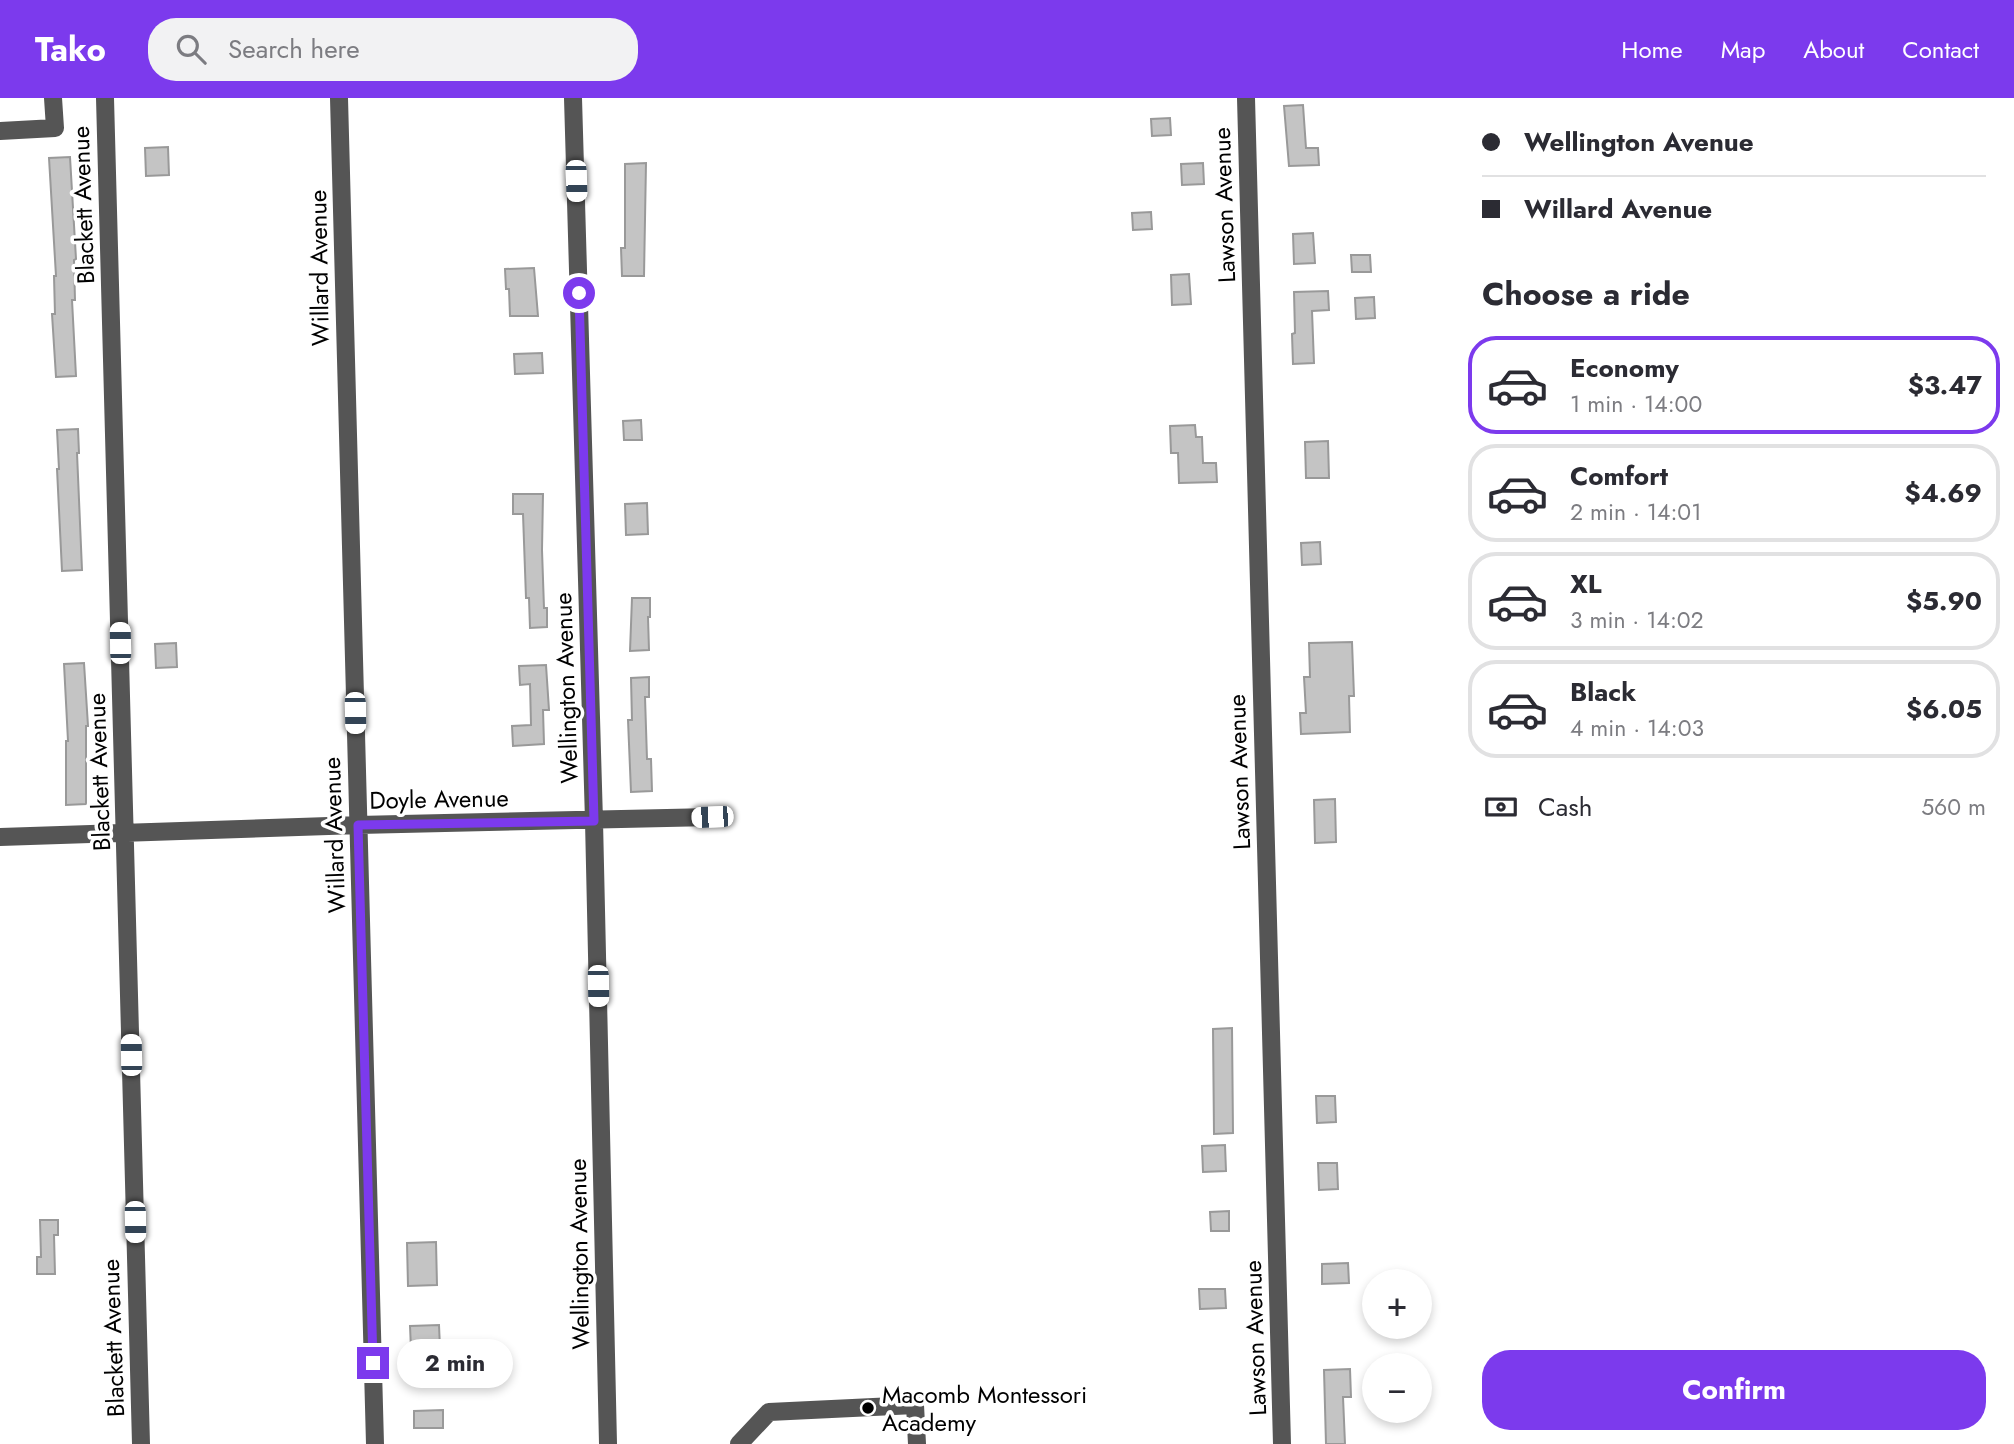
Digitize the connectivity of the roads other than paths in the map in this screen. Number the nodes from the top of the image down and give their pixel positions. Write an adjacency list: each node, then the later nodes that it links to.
1 (53, 98): 6 (street)
2 (105, 98): 10 (street, Blackett Avenue)
3 (340, 98): 9 (street, Willard Avenue)
4 (573, 98): 8 (street, Wellington Avenue)
5 (1246, 98): 17 (street, Lawson Avenue)
6 (0, 131)
7 (712, 817): 8 (street, Doyle Avenue)
8 (594, 821): 9 (street, Doyle Avenue); 14 (street, Wellington Avenue)
9 (358, 825): 10 (street, Doyle Avenue); 13 (street, Willard Avenue)
10 (125, 833): 11 (street, Doyle Avenue); 12 (street, Blackett Avenue)
11 (0, 837)
12 (141, 1444)
13 (375, 1444)
14 (608, 1444)
15 (738, 1444): 16 (street)
16 (917, 1444)
17 (1282, 1444)

